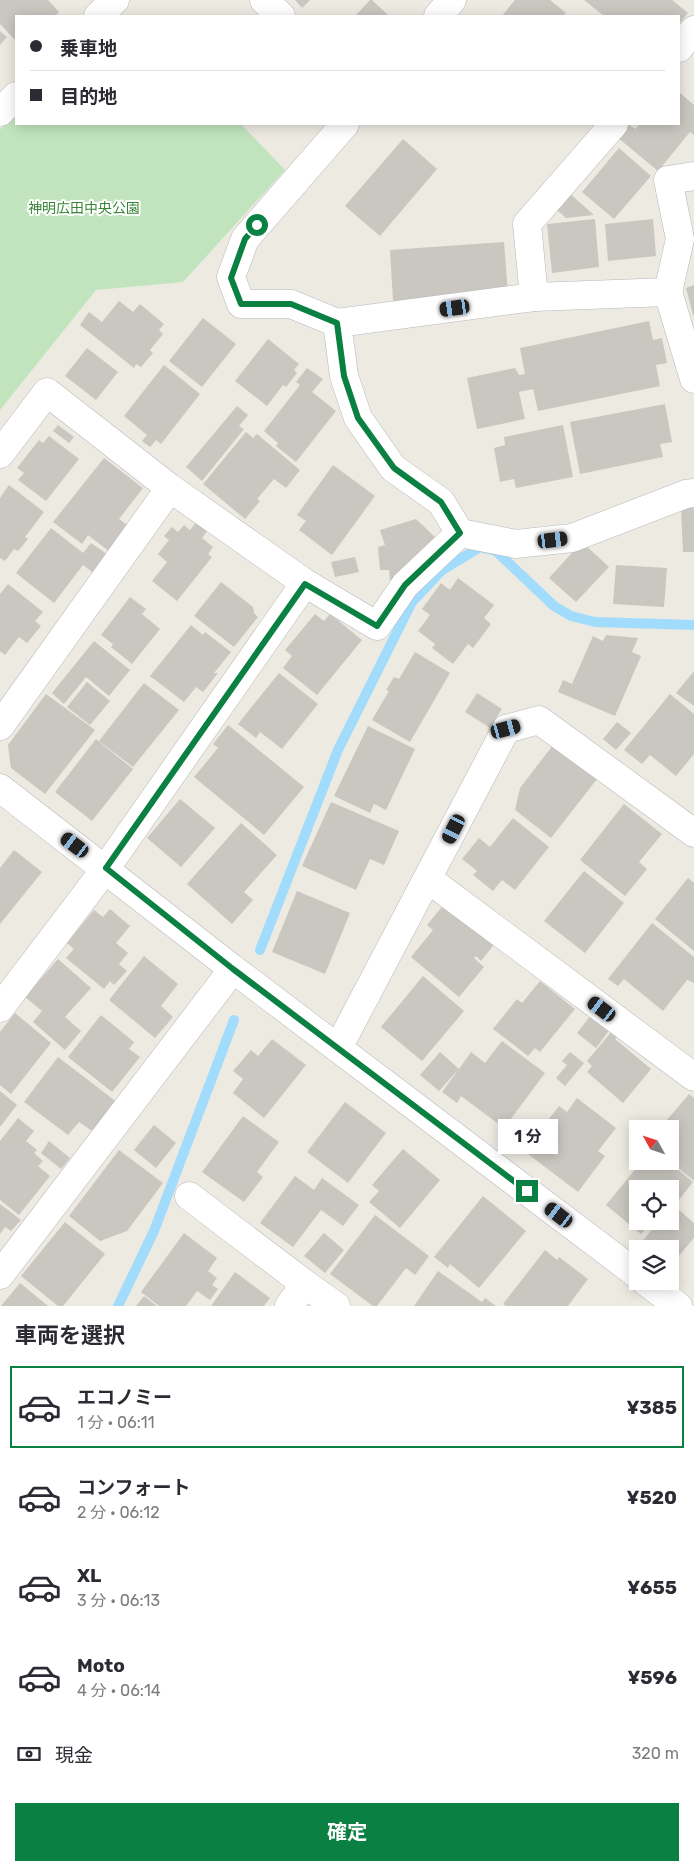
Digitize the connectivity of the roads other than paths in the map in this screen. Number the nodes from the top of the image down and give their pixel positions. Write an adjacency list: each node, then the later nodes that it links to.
1 (115, 0): 4 (street)
2 (264, 0): 5 (street)
3 (452, 0): 6 (street)
4 (99, 15)
5 (280, 15)
6 (439, 15)
7 (694, 30): 8 (street)
8 (680, 47)
9 (15, 97): 10 (street)
10 (0, 112)
11 (344, 125): 16 (street)
12 (613, 125): 15 (street)
13 (694, 176): 14 (street)
14 (668, 292): 15 (street); 17 (street)
15 (534, 297): 16 (street)
16 (337, 323): 21 (street)
17 (694, 379)
18 (0, 454): 19 (street)
19 (170, 488): 22 (street); 23 (street)
20 (694, 493): 21 (street)
21 (460, 533): 22 (street)
22 (305, 584): 26 (street)
23 (0, 726)
24 (0, 788): 26 (street)
25 (694, 833): 27 (street)
26 (106, 868): 28 (street); 29 (street)
27 (428, 879): 30 (street); 31 (street)
28 (233, 969): 30 (street); 34 (street)
29 (0, 1008)
30 (338, 1048): 33 (street)
31 (690, 1066)
32 (189, 1196): 35 (street)
33 (629, 1268)
34 (0, 1275)
35 (304, 1284): 37 (street); 38 (street)
36 (658, 1290): 39 (street)
37 (289, 1306)
38 (336, 1306)
39 (678, 1306)

